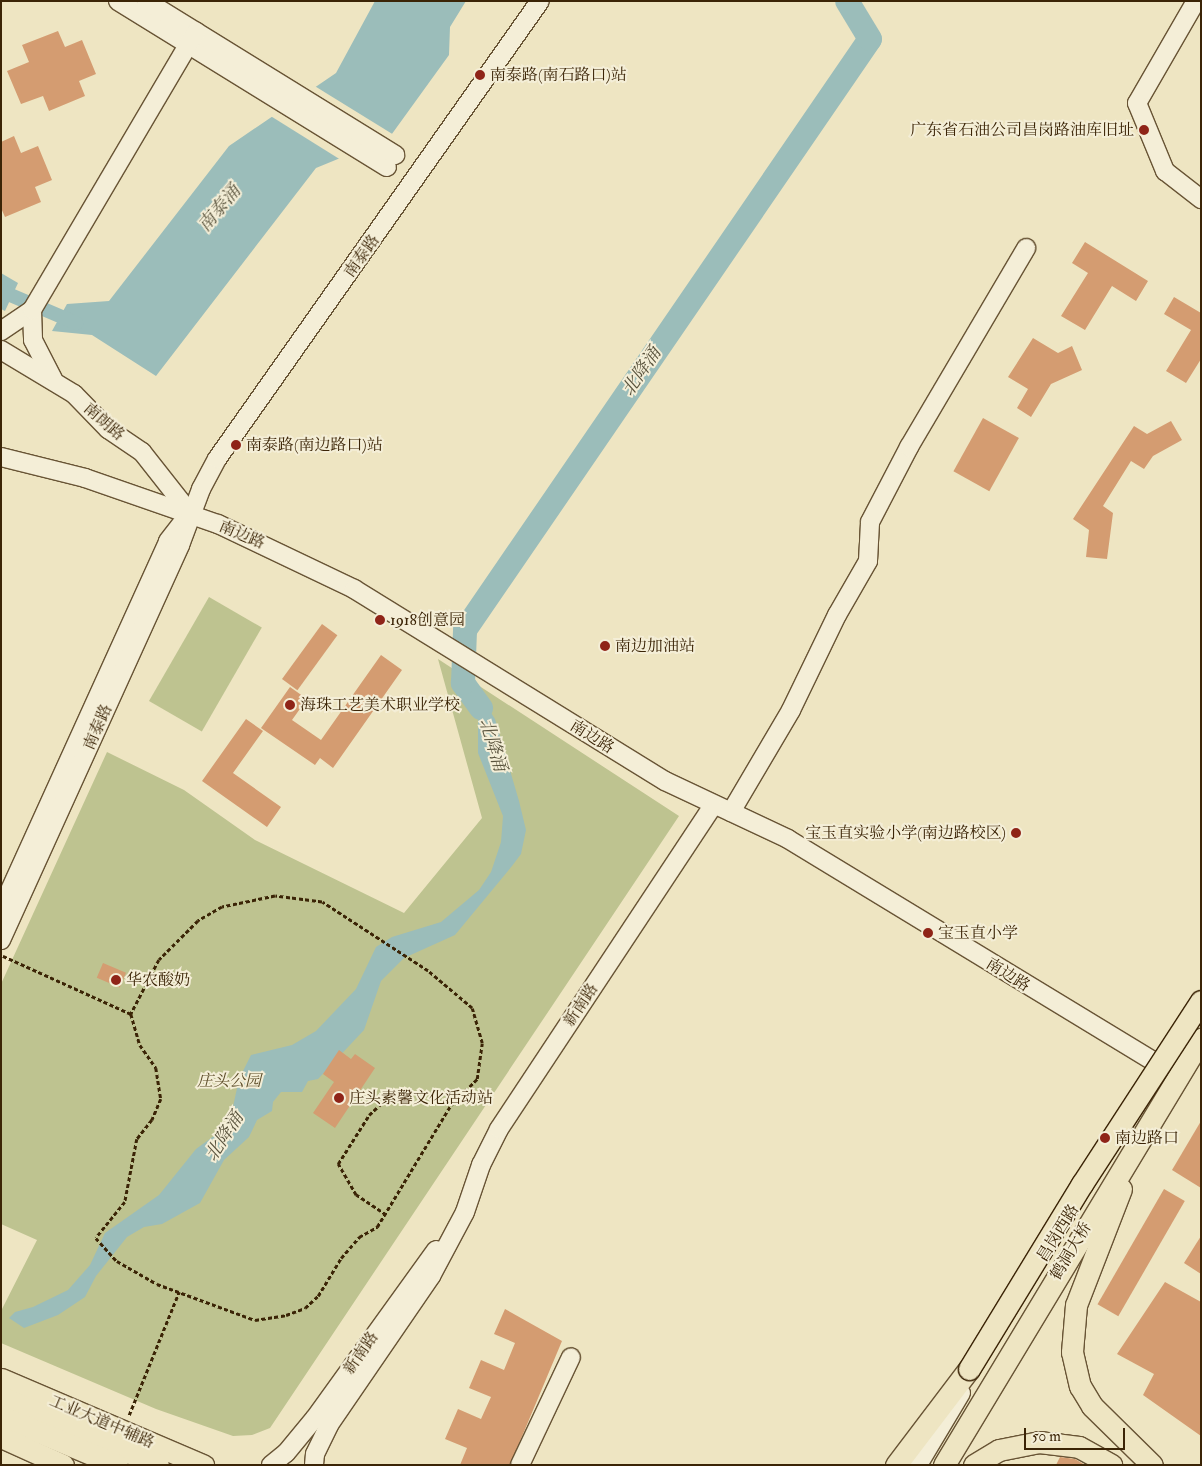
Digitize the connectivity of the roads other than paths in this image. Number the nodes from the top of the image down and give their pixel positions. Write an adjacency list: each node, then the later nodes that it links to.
1 (118, 1): 5 (street)
2 (146, 1): 5 (street)
3 (540, 1): 14 (street, 南泰路)
4 (1196, 1): 7 (street)
5 (193, 39): 6 (street); 9 (street)
6 (391, 161)
7 (1201, 199)
8 (1026, 248): 16 (street)
9 (32, 310): 10 (street); 12 (street)
10 (1, 331)
11 (1, 350): 12 (street, 南朗路)
12 (56, 383): 14 (street, 南朗路)
13 (1, 456): 14 (street, 南边路)
14 (190, 514): 15 (street, 南边路); 17 (street, 南泰路); 18 (street, 南泰路)
15 (713, 806): 16 (street, 南边路); 23 (street, 新南路)
16 (731, 812): 21 (street, 南边路)
17 (1, 910)
18 (1, 940)
19 (1201, 1002): 21 (street, 昌岗西路); 25 (main road, 鹤洞大桥, bridge)
20 (1201, 1039): 22 (main road, 鹤洞大桥)
21 (1161, 1066): 39 (street, 昌岗西路)
22 (1144, 1130): 40 (main road, 鹤洞大桥); 43 (main road)
23 (465, 1212): 34 (street, 新南路); 35 (street, 新南路)
24 (571, 1357): 36 (street)
25 (968, 1369): 37 (main road); 38 (main road)
26 (1, 1379): 30 (main road, 工业大道中辅路)
27 (1, 1397): 30 (main road)
28 (1, 1416): 30 (main road)
29 (1, 1437): 31 (main road)
30 (122, 1449): 32 (main road); 33 (main road, 工业大道中辅路)
31 (63, 1465)
32 (158, 1465)
33 (203, 1465)
34 (271, 1465)
35 (314, 1465)
36 (520, 1465)
37 (896, 1465)
38 (912, 1465)
39 (918, 1465)
40 (944, 1465)
41 (974, 1465): 42 (main road)
42 (1111, 1465)
43 (1152, 1465)

